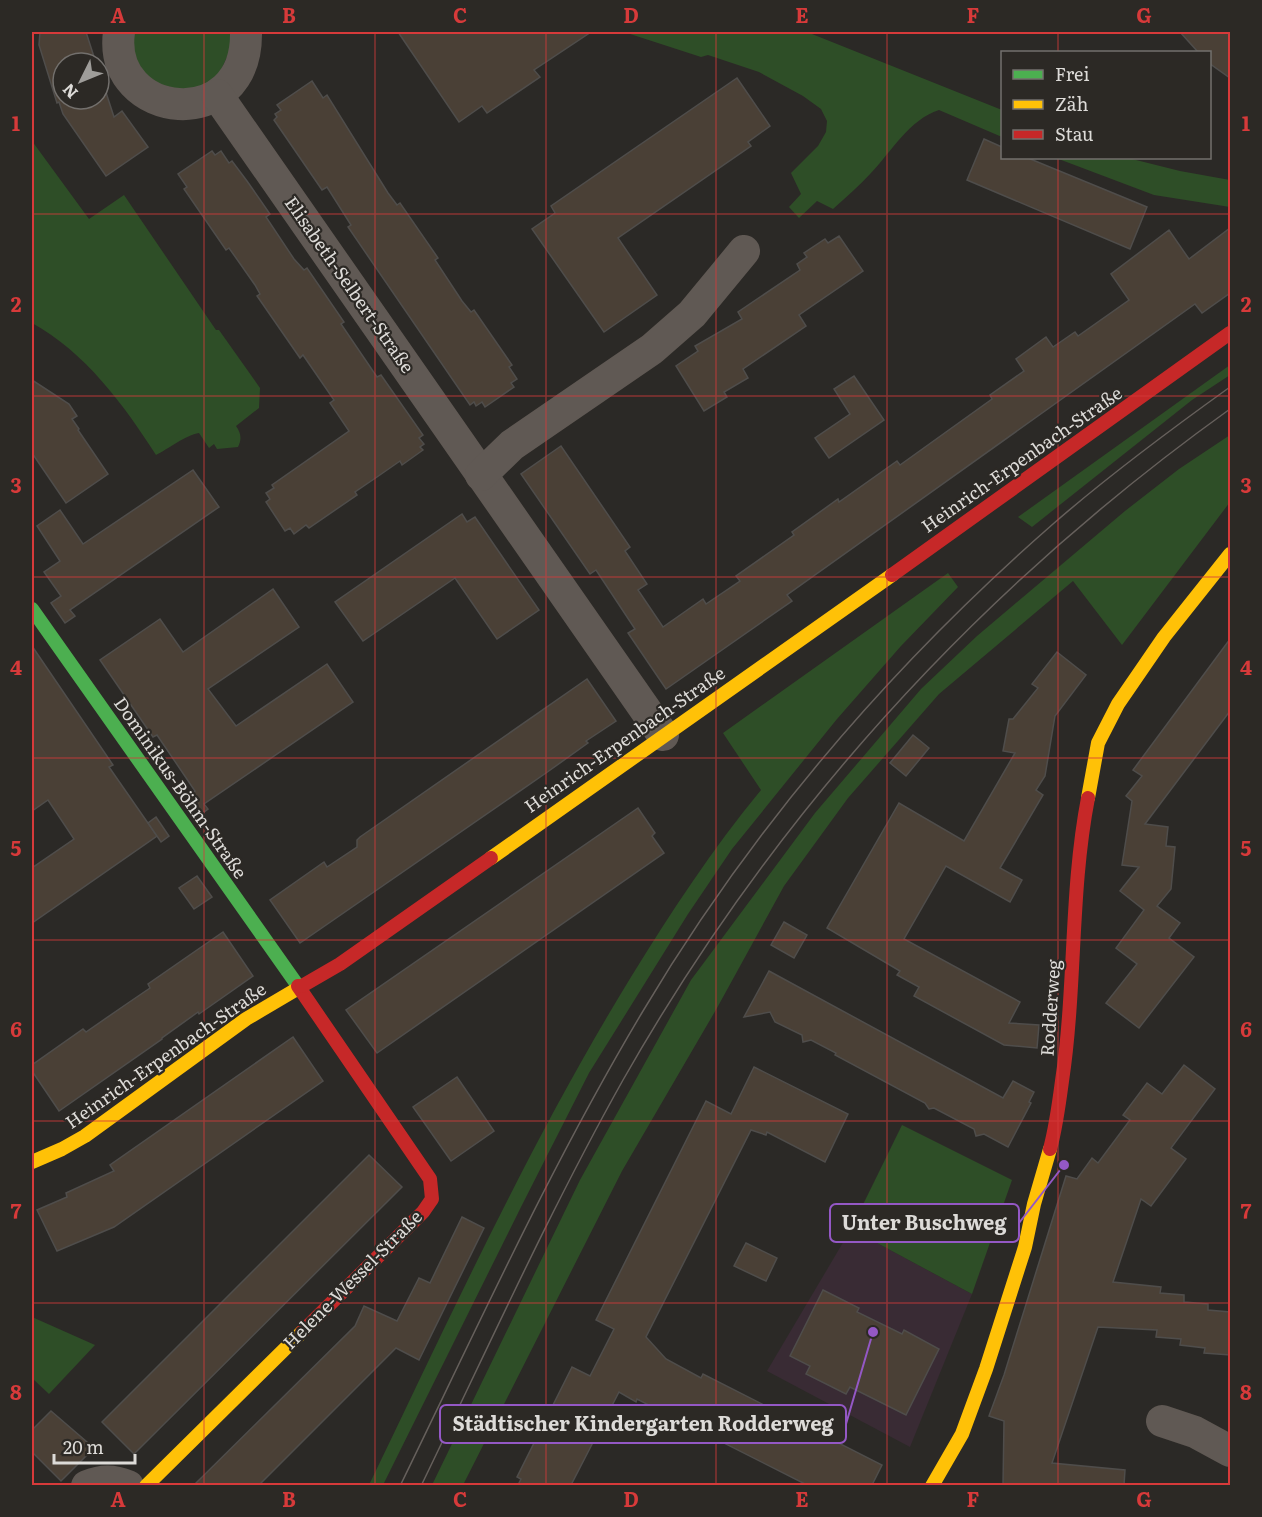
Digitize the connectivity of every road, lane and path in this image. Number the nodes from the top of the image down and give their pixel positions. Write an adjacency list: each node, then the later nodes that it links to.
1 (119, 32): 3 (street)
2 (246, 32): 3 (street)
3 (217, 95): 6 (street, Elisabeth-Selbert-Straße)
4 (744, 251): 6 (street)
5 (1230, 333): 9 (street, Heinrich-Erpenbach-Straße)
6 (481, 475): 9 (street, Elisabeth-Selbert-Straße)
7 (1230, 554): 17 (street, Rodderweg)
8 (32, 609): 10 (street, Dominikus-Böhm-Straße)
9 (663, 735): 10 (street, Heinrich-Erpenbach-Straße)
10 (300, 987): 11 (street, Heinrich-Erpenbach-Straße); 16 (street, Helene-Wessel-Straße)
11 (32, 1162)
12 (1162, 1421): 13 (street)
13 (1230, 1451)
14 (87, 1485): 15 (street)
15 (128, 1485)
16 (146, 1485)
17 (932, 1485)

